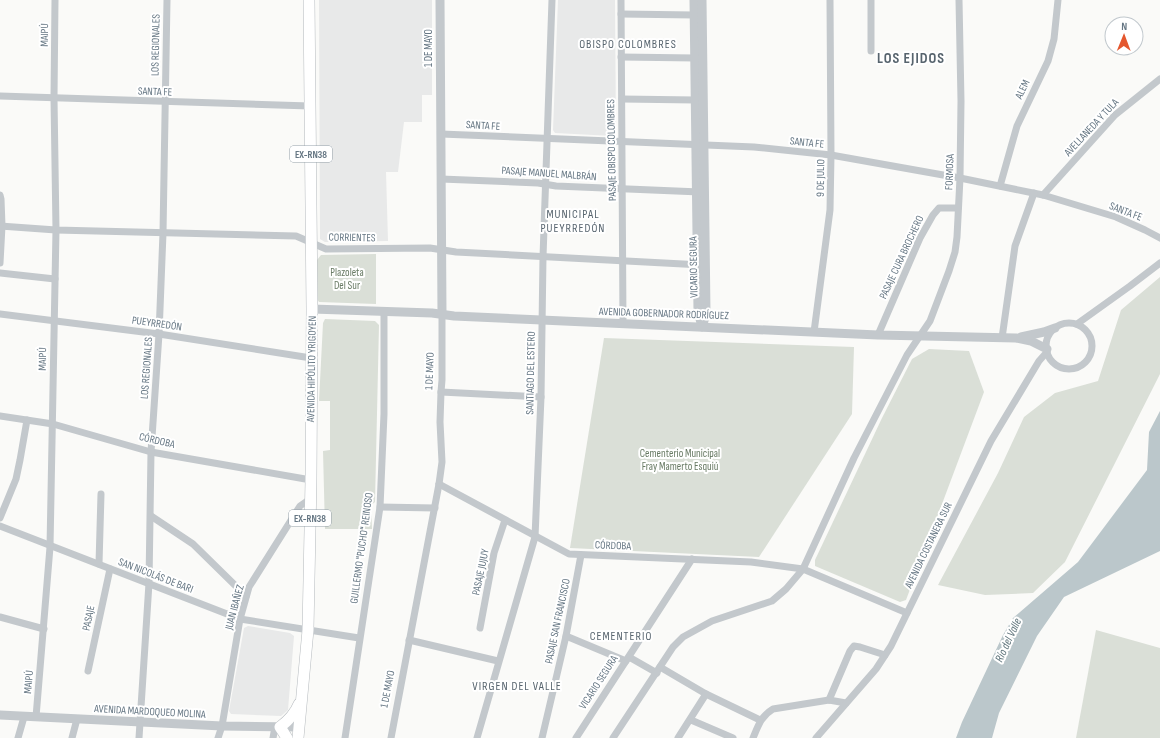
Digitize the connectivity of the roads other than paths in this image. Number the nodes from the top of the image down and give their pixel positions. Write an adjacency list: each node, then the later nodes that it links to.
1 (55, 0): 20 (street, MAIPÚ)
2 (167, 0): 23 (street, LOS REGIONALES)
3 (309, 0): 24 (main road, AVENIDA HIPÓLITO YRIGOYEN / EX-RN38)
4 (440, 0): 25 (street, 1 DE MAYO)
5 (552, 0): 26 (street, SANTIAGO DEL ESTERO)
6 (620, 0): 13 (street, PASAJE OBISPO COLOMBRES)
7 (694, 0): 14 (street, VICARIO SEGURA)
8 (702, 0): 28 (street, VICARIO SEGURA)
9 (830, 0): 29 (street, 9 DE JULIO)
10 (871, 0): 15 (street)
11 (959, 0): 30 (street, FORMOSA)
12 (1058, 0): 33 (street, ALEM)
13 (621, 14): 14 (street); 16 (street, PASAJE OBISPO COLOMBRES)
14 (694, 15): 17 (street, VICARIO SEGURA)
15 (871, 51)
16 (621, 57): 17 (street); 21 (street, PASAJE OBISPO COLOMBRES)
17 (695, 58): 22 (street, VICARIO SEGURA)
18 (1160, 79): 38 (street, AVELLANEDA Y TULA)
19 (0, 96): 20 (street, SANTA FE)
20 (54, 98): 23 (street, SANTA FE); 41 (street, MAIPÚ)
21 (622, 99): 22 (street); 27 (street, PASAJE OBISPO COLOMBRES)
22 (695, 100): 28 (street, VICARIO SEGURA)
23 (165, 102): 24 (street, SANTA FE); 42 (street, LOS REGIONALES)
24 (310, 106): 44 (main road, AVENIDA HIPÓLITO YRIGOYEN / EX-RN38)
25 (441, 134): 26 (street, SANTA FE); 31 (street, 1 DE MAYO)
26 (546, 139): 27 (street, SANTA FE); 32 (street, SANTIAGO DEL ESTERO)
27 (622, 142): 28 (street, SANTA FE); 34 (street, PASAJE OBISPO COLOMBRES)
28 (700, 145): 29 (street, SANTA FE); 35 (street, VICARIO SEGURA)
29 (832, 156): 30 (street, SANTA FE); 63 (street, 9 DE JULIO)
30 (960, 178): 33 (street, SANTA FE); 39 (street, FORMOSA)
31 (441, 179): 32 (street, PASAJE MANUEL MALBRÁN); 45 (street, 1 DE MAYO)
32 (546, 184): 34 (street, PASAJE MANUEL MALBRÁN); 46 (street, SANTIAGO DEL ESTERO)
33 (1000, 186): 36 (street, SANTA FE)
34 (623, 189): 35 (street, PASAJE MANUEL MALBRÁN); 47 (street, PASAJE OBISPO COLOMBRES)
35 (700, 192): 50 (street, VICARIO SEGURA)
36 (1034, 193): 38 (street, SANTA FE); 67 (street)
37 (0, 195): 40 (street)
38 (1043, 195): 43 (street, SANTA FE)
39 (958, 208): 65 (street, PASAJE CURA BROCHERO); 66 (street, FORMOSA)
40 (1, 226): 41 (street, CORRIENTES); 48 (street)
41 (56, 230): 42 (street, CORRIENTES); 52 (street, MAIPÚ)
42 (163, 233): 44 (street, CORRIENTES); 64 (street, LOS REGIONALES)
43 (1160, 238)
44 (311, 243): 45 (street, CORRIENTES); 53 (main road, AVENIDA HIPÓLITO YRIGOYEN / EX-RN38)
45 (441, 250): 46 (street, CORRIENTES); 56 (street, 1 DE MAYO)
46 (543, 257): 47 (street, CORRIENTES); 57 (street, SANTIAGO DEL ESTERO)
47 (623, 261): 50 (street, CORRIENTES); 59 (street, PASAJE OBISPO COLOMBRES)
48 (0, 263)
49 (1160, 263): 60 (street)
50 (701, 265): 61 (street, VICARIO SEGURA)
51 (0, 273): 52 (street)
52 (55, 279): 58 (street, MAIPÚ)
53 (312, 309): 54 (street, AVENIDA GOBERNADOR RODRÍGUEZ); 70 (main road, AVENIDA HIPÓLITO YRIGOYEN / EX-RN38)
54 (384, 311): 56 (street, AVENIDA GOBERNADOR RODRÍGUEZ); 81 (street, GUILLERMO "PUCHO" REINOSO)
55 (0, 314): 58 (street, PUEYRREDÓN)
56 (442, 314): 57 (street, AVENIDA GOBERNADOR RODRÍGUEZ); 71 (street, 1 DE MAYO)
57 (542, 320): 59 (street, AVENIDA GOBERNADOR RODRÍGUEZ); 72 (street, SANTIAGO DEL ESTERO)
58 (54, 321): 64 (street, PUEYRREDÓN); 75 (street, MAIPÚ)
59 (623, 323): 61 (street, AVENIDA GOBERNADOR RODRÍGUEZ)
60 (1077, 324): 62 (street); 69 (street)
61 (702, 327): 63 (street, AVENIDA GOBERNADOR RODRÍGUEZ)
62 (1055, 328): 68 (street, AVENIDA GOBERNADOR RODRÍGUEZ); 69 (street)
63 (814, 332): 65 (street, AVENIDA GOBERNADOR RODRÍGUEZ)
64 (159, 334): 70 (street, PUEYRREDÓN); 76 (street, LOS REGIONALES)
65 (878, 335): 66 (street, AVENIDA GOBERNADOR RODRÍGUEZ)
66 (920, 337): 67 (street, AVENIDA GOBERNADOR RODRÍGUEZ); 93 (street, FORMOSA)
67 (1002, 338): 68 (street, AVENIDA GOBERNADOR RODRÍGUEZ)
68 (1016, 338): 69 (street, AVENIDA GOBERNADOR RODRÍGUEZ)
69 (1047, 350): 96 (street, AVENIDA COSTANERA SUR)
70 (311, 358): 77 (main road, AVENIDA HIPÓLITO YRIGOYEN / EX-RN38)
71 (440, 392): 72 (street); 78 (street, 1 DE MAYO)
72 (541, 397): 87 (street, SANTIAGO DEL ESTERO)
73 (0, 416): 74 (street, CÓRDOBA)
74 (27, 420): 75 (street, CÓRDOBA); 84 (street)
75 (53, 424): 76 (street, CÓRDOBA); 88 (street, MAIPÚ)
76 (151, 452): 77 (street, CÓRDOBA); 83 (street, LOS REGIONALES)
77 (311, 480): 80 (main road, AVENIDA HIPÓLITO YRIGOYEN / EX-RN38)
78 (440, 484): 82 (street, 1 DE MAYO); 85 (street, CÓRDOBA)
79 (101, 494): 91 (street)
80 (310, 499): 95 (street, JUAN IBAÑEZ); 101 (main road, AVENIDA HIPÓLITO YRIGOYEN / EX-RN38)
81 (380, 507): 82 (street); 103 (street, GUILLERMO "PUCHO" REINOSO)
82 (435, 508): 104 (street, 1 DE MAYO)
83 (151, 516): 94 (street, LOS REGIONALES); 95 (street)
84 (0, 518)
85 (504, 520): 87 (street, CÓRDOBA); 99 (street, PASAJE JUJUY)
86 (0, 526): 88 (street, SAN NICOLÁS DE BARI)
87 (535, 537): 89 (street, CÓRDOBA); 107 (street, SANTIAGO DEL ESTERO)
88 (50, 547): 91 (street, SAN NICOLÁS DE BARI); 100 (street, MAIPÚ)
89 (581, 555): 90 (street, CÓRDOBA); 102 (street, PASAJE SAN FRANCISCO)
90 (692, 559): 93 (street, CÓRDOBA); 106 (street, VICARIO SEGURA)
91 (99, 564): 92 (street, SAN NICOLÁS DE BARI)
92 (110, 569): 94 (street, SAN NICOLÁS DE BARI); 109 (street, PASAJE)
93 (803, 569): 96 (street, CÓRDOBA); 108 (street, FORMOSA)
94 (149, 584): 98 (street, SAN NICOLÁS DE BARI); 120 (street, LOS REGIONALES)
95 (246, 596): 98 (street, JUAN IBAÑEZ)
96 (907, 614): 105 (street, AVENIDA COSTANERA SUR)
97 (0, 617): 100 (street)
98 (240, 619): 101 (street, SAN NICOLÁS DE BARI); 121 (street, JUAN IBAÑEZ)
99 (480, 628)
100 (44, 629): 116 (street, MAIPÚ)
101 (308, 630): 103 (street, SAN NICOLÁS DE BARI); 111 (main road, AVENIDA HIPÓLITO YRIGOYEN / EX-RN38)
102 (566, 636): 106 (street); 133 (street, PASAJE SAN FRANCISCO)
103 (360, 638): 130 (street, GUILLERMO "PUCHO" REINOSO)
104 (409, 640): 107 (street); 131 (street, 1 DE MAYO)
105 (885, 655): 112 (street); 113 (street, AVENIDA COSTANERA SUR)
106 (628, 659): 108 (street); 134 (street, VICARIO SEGURA)
107 (498, 661): 132 (street, SANTIAGO DEL ESTERO)
108 (658, 670): 110 (street); 135 (street, FORMOSA)
109 (88, 671)
110 (706, 694): 118 (street); 119 (street)
111 (301, 699): 122 (main road); 123 (main road, AVENIDA HIPÓLITO YRIGOYEN / EX-RN38)
112 (829, 700): 113 (street); 119 (street)
113 (846, 704): 139 (street, AVENIDA COSTANERA SUR)
114 (0, 716): 115 (street, AVENIDA MARDOQUEO MOLINA)
115 (24, 717): 116 (street, AVENIDA MARDOQUEO MOLINA); 124 (street)
116 (36, 717): 117 (street, AVENIDA MARDOQUEO MOLINA)
117 (76, 719): 120 (street, AVENIDA MARDOQUEO MOLINA); 125 (street)
118 (691, 720): 136 (street); 137 (street)
119 (760, 720): 138 (street)
120 (140, 722): 121 (street, AVENIDA MARDOQUEO MOLINA); 126 (street, LOS REGIONALES)
121 (222, 726): 122 (street, AVENIDA MARDOQUEO MOLINA); 127 (street, JUAN IBAÑEZ)
122 (278, 727): 123 (street, AVENIDA MARDOQUEO MOLINA); 128 (street); 129 (main road)
123 (298, 733)
124 (18, 738)
125 (72, 738)
126 (139, 738)
127 (218, 738)
128 (273, 738)
129 (288, 738)
130 (345, 738)
131 (391, 738)
132 (477, 738)
133 (542, 738)
134 (576, 738)
135 (613, 738)
136 (678, 738)
137 (733, 738)
138 (753, 738)
139 (816, 738)

